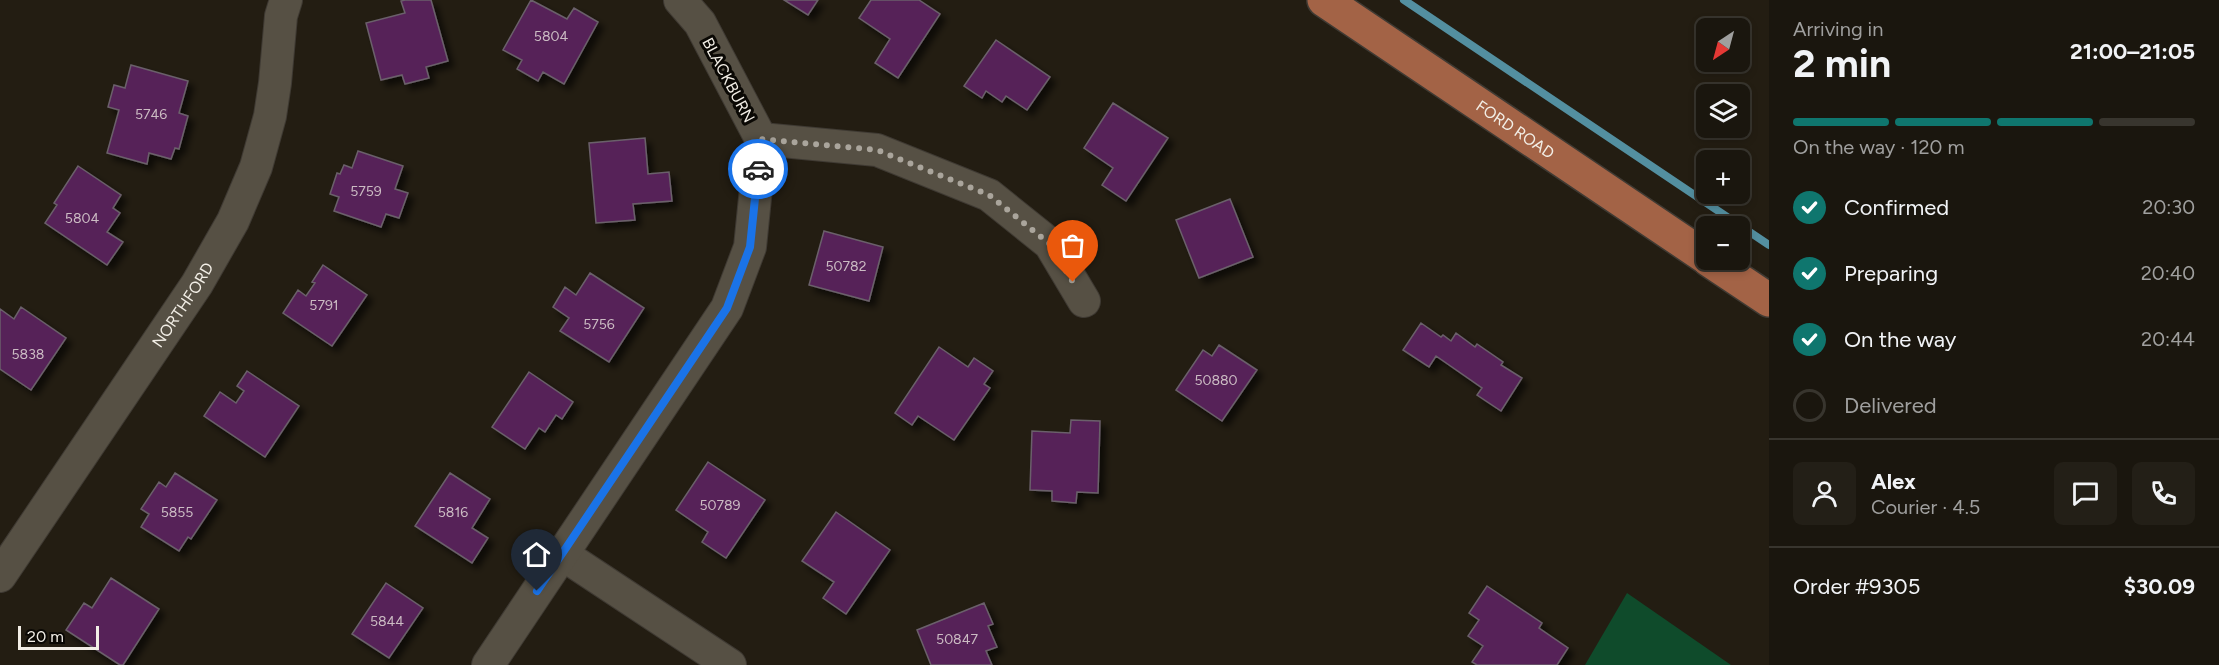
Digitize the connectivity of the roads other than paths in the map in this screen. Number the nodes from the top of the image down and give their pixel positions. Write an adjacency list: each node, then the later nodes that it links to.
1 (286, 0): 10 (street, NORTHFORD)
2 (680, 0): 4 (street, BLACKBURN)
3 (1323, 0): 5 (main road, FORD ROAD)
4 (760, 139): 8 (street); 9 (street, BLACKBURN)
5 (1696, 251)
6 (1724, 270): 7 (main road, FORD ROAD)
7 (1769, 300)
8 (1084, 301)
9 (562, 554): 11 (street, BLACKBURN); 12 (street)
10 (0, 576)
11 (488, 665)
12 (730, 665)

